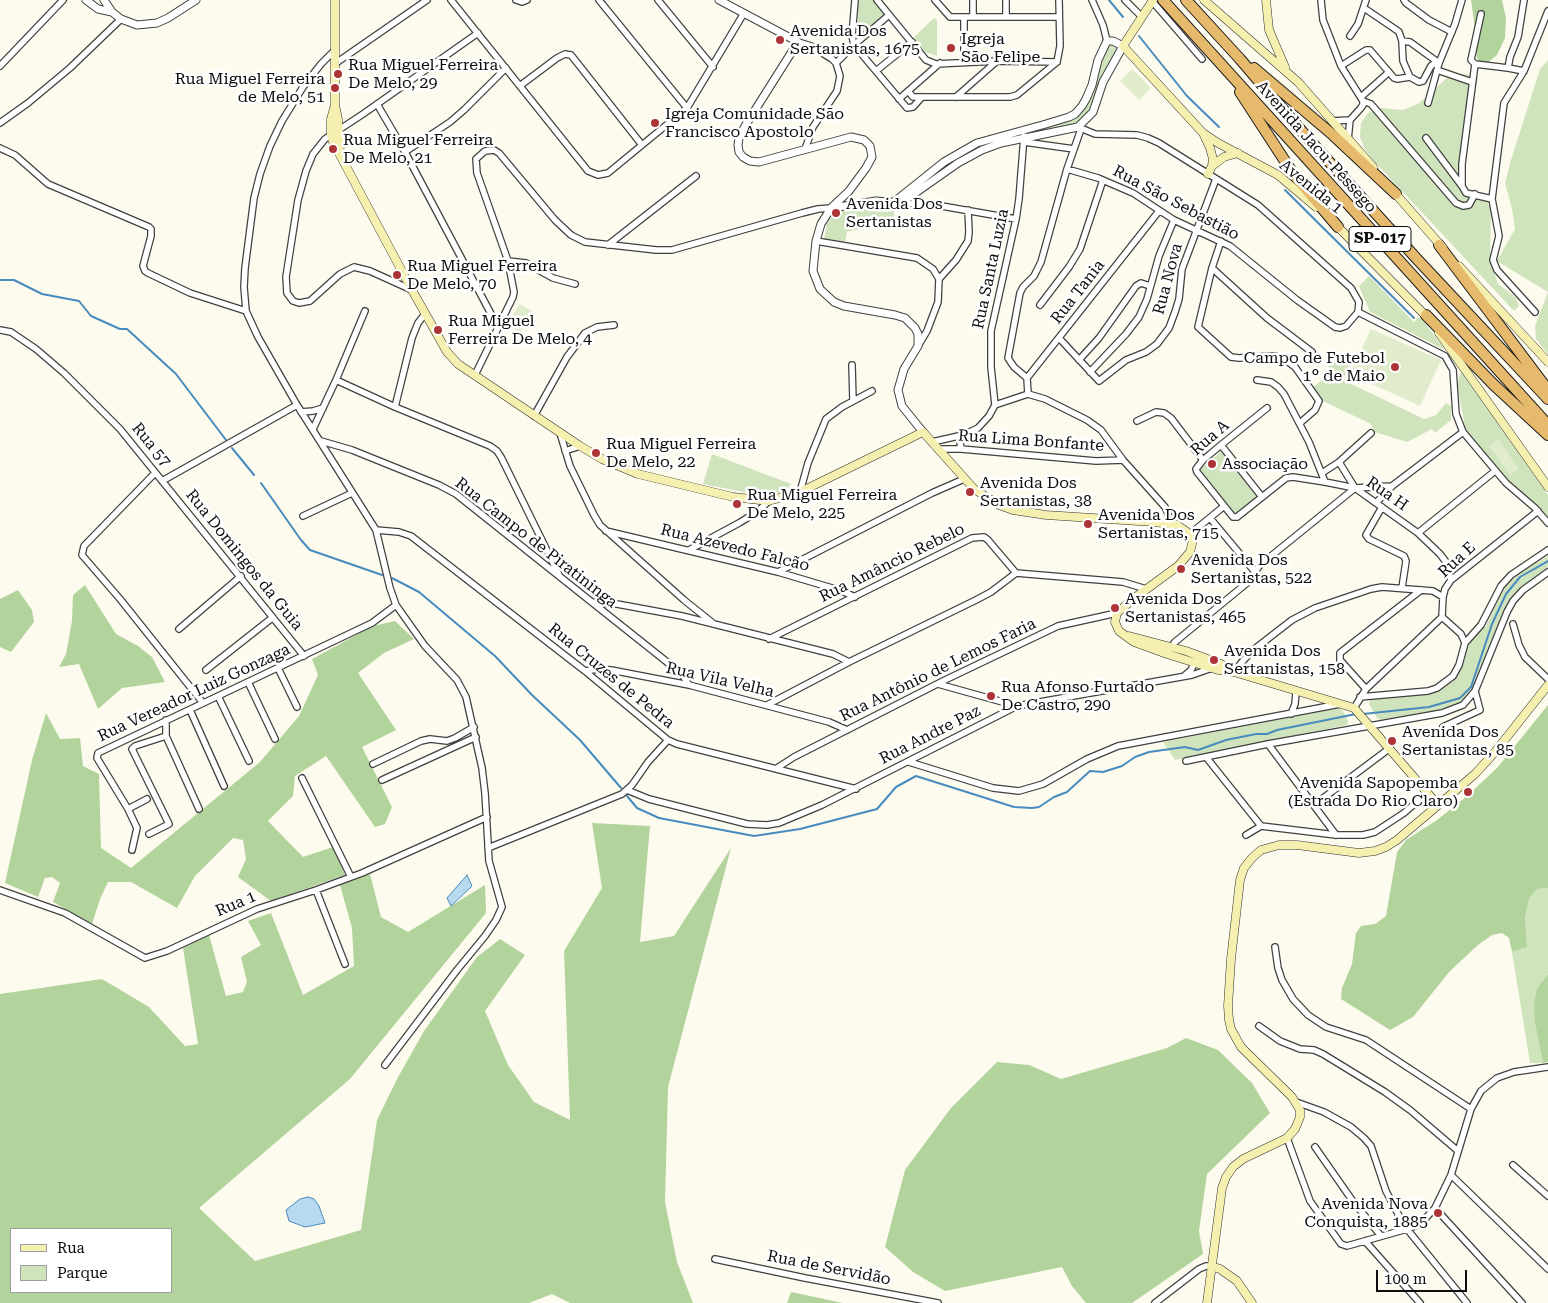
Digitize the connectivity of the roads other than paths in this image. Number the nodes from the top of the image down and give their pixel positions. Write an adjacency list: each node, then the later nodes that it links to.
1 (63, 0): 65 (street)
2 (86, 0): 33 (street)
3 (104, 0): 33 (street)
4 (196, 0): 42 (street)
5 (335, 0): 53 (main road)
6 (427, 0): 60 (street)
7 (451, 0): 44 (street)
8 (516, 0): 9 (street)
9 (527, 0)
10 (599, 0): 87 (street)
11 (658, 0): 67 (street)
12 (720, 0): 34 (street)
13 (855, 0): 51 (street)
14 (877, 0): 36 (street)
15 (935, 0): 38 (street)
16 (973, 0): 41 (street)
17 (1006, 0): 37 (street)
18 (1058, 0): 39 (street)
19 (1092, 0): 47 (street)
20 (1125, 0): 40 (street)
21 (1163, 0): 70 (highway, Avenida Jacu-Pêssego / SP-017)
22 (1186, 0): 56 (highway, Avenida Jacu-Pêssego / SP-017)
23 (1204, 0): 54 (main road)
24 (1266, 0): 46 (main road)
25 (1320, 0): 66 (street)
26 (1366, 0): 31 (street)
27 (1404, 0): 43 (street)
28 (1462, 0): 43 (street)
29 (1524, 0): 69 (street)
30 (1152, 1): 40 (main road); 55 (street)
31 (1364, 8): 45 (street); 48 (street)
32 (1548, 11): 73 (street)
33 (112, 12): 42 (street)
34 (744, 13): 49 (street); 67 (street)
35 (1481, 14): 64 (street)
36 (889, 15): 50 (street); 51 (street)
37 (1006, 16): 39 (street); 41 (street)
38 (964, 17): 41 (street); 58 (street)
39 (1059, 17): 59 (street)
40 (1142, 17): 52 (main road)
41 (973, 18)
42 (121, 19): 90 (street)
43 (1452, 32): 63 (street)
44 (478, 33): 68 (street); 85 (street)
45 (1350, 36)
46 (1272, 40): 54 (main road); 74 (main road)
47 (1107, 41): 52 (street); 93 (street)
48 (1402, 41): 63 (street); 76 (street)
49 (798, 42): 61 (street); 102 (street)
50 (912, 42): 62 (street); 72 (street)
51 (854, 45): 61 (street); 72 (street)
52 (1124, 46): 91 (street); 94 (main road, Avenida 1)
53 (336, 50): 60 (main road); 135 (street)
54 (1262, 50): 74 (main road)
55 (1202, 59)
56 (1240, 59): 113 (highway); 158 (highway, Avenida Jacu-Pêssego / SP-017)
57 (997, 61): 58 (street); 59 (street); 81 (street)
58 (964, 62): 62 (street)
59 (1057, 62): 81 (street)
60 (336, 63): 86 (main road)
61 (836, 63): 102 (street)
62 (940, 63): 79 (street)
63 (1439, 63): 71 (street); 76 (street)
64 (1475, 64): 69 (street); 77 (street)
65 (0, 66)
66 (1341, 66): 75 (street); 83 (street)
67 (713, 67): 87 (street)
68 (506, 68): 78 (street); 103 (street)
69 (1508, 68): 73 (street)
70 (1226, 70): 122 (highway); 169 (highway, Avenida Jacu-Pêssego / SP-017)
71 (1437, 70): 77 (street); 84 (street)
72 (876, 71): 82 (street)
73 (1524, 71): 115 (street)
74 (1288, 72): 89 (main road)
75 (1389, 72): 76 (street); 83 (street)
76 (1410, 77)
77 (1472, 82): 112 (street)
78 (521, 85): 99 (street); 99 (street)
79 (908, 91): 80 (street); 82 (street)
80 (922, 97): 81 (street); 82 (street)
81 (956, 97)
82 (899, 98)
83 (1362, 99): 88 (street); 114 (street)
84 (1428, 103)
85 (377, 104): 92 (street); 103 (street)
86 (335, 105): 92 (main road); 95 (main road)
87 (687, 108): 99 (street)
88 (1350, 120): 89 (street); 98 (street)
89 (1331, 121): 98 (main road)
90 (0, 123)
91 (1079, 128): 97 (street); 101 (street); 108 (street)
92 (339, 130): 95 (street); 105 (main road)
93 (1023, 130): 97 (street, Rua Santa Luzia); 116 (street)
94 (1203, 133): 104 (main road, Avenida 1); 106 (main road)
95 (331, 134): 105 (main road); 133 (street)
96 (1426, 138): 112 (street)
97 (1024, 140): 101 (street); 116 (street); 120 (street, Rua Santa Luzia)
98 (1348, 140): 113 (main road)
99 (642, 145)
100 (0, 148): 135 (street)
101 (1074, 149): 107 (street)
102 (805, 150): 117 (street)
103 (405, 152): 142 (street)
104 (1238, 153): 106 (main road); 122 (main road, Avenida 1)
105 (340, 154): 133 (main road)
106 (1212, 166): 108 (main road)
107 (1067, 170): 111 (street, Rua São Sebastião); 152 (street)
108 (1208, 174): 110 (street)
109 (696, 176): 126 (street)
110 (1216, 179): 123 (street, Rua Nova); 137 (street)
111 (1103, 180): 119 (street, Rua São Sebastião); 134 (street)
112 (1462, 186): 114 (street)
113 (1396, 194): 127 (main road)
114 (1475, 194): 115 (street)
115 (1492, 200): 138 (street)
116 (897, 202): 117 (street); 118 (street)
117 (831, 208): 124 (street); 126 (street)
118 (968, 210): 120 (street); 130 (street)
119 (1160, 210): 121 (street, Rua São Sebastião); 144 (street, Rua Tania)
120 (1016, 220): 161 (street, Rua Santa Luzia)
121 (1174, 220): 123 (street, Rua São Sebastião); 132 (street)
122 (1338, 227): 140 (main road, Avenida 1)
123 (1196, 230): 125 (street, Rua São Sebastião); 150 (street, Rua Nova)
124 (816, 241): 130 (street); 145 (street)
125 (1221, 241): 129 (street); 137 (street, Rua São Sebastião)
126 (608, 245): 128 (street)
127 (1439, 245): 148 (main road); 155 (highway)
128 (508, 261): 131 (street); 142 (street)
129 (1212, 268): 146 (street); 168 (street)
130 (938, 279): 145 (street)
131 (575, 284)
132 (1150, 286): 147 (street); 150 (street)
133 (412, 290): 139 (main road)
134 (1040, 305)
135 (246, 310): 160 (street)
136 (365, 311): 153 (street)
137 (1358, 312): 172 (street)
138 (1535, 312)
139 (425, 314): 151 (main road); 162 (street)
140 (1426, 316): 176 (highway); 194 (main road, Avenida 1)
141 (614, 325): 166 (street)
142 (498, 327): 151 (street)
143 (0, 330): 188 (street, Rua 57)
144 (1059, 338): 147 (street); 152 (street, Rua Tania)
145 (918, 346): 171 (street)
146 (1312, 352)
147 (1079, 360): 150 (street)
148 (1548, 362)
149 (852, 365): 159 (street)
150 (1090, 372)
151 (475, 375): 166 (main road)
152 (1028, 378): 157 (street)
153 (336, 380): 162 (street); 163 (street)
154 (1257, 380): 168 (street)
155 (1548, 390)
156 (872, 391): 159 (street)
157 (1028, 394): 161 (street); 184 (street)
158 (1548, 399)
159 (853, 401): 196 (street)
160 (297, 405): 165 (street); 191 (street, Rua 57)
161 (994, 405): 175 (street)
162 (395, 407): 220 (street)
163 (323, 408): 165 (street); 170 (street)
164 (1267, 408): 179 (street, Rua A)
165 (301, 412): 170 (street)
166 (534, 416): 174 (main road)
167 (1137, 421): 185 (street)
168 (1300, 423): 189 (street)
169 (1548, 425)
170 (313, 429): 177 (street)
171 (922, 432): 178 (main road); 196 (main road)
172 (1463, 432): 187 (street); 193 (street)
173 (1371, 433): 186 (street)
174 (560, 434): 180 (main road); 183 (street)
175 (963, 435): 178 (street); 182 (street)
176 (1548, 435)
177 (321, 442): 197 (street); 220 (street, Rua Campo de Piratininga)
178 (932, 442): 181 (main road)
179 (1221, 445): 185 (street, Rua A); 198 (street)
180 (580, 446): 183 (street); 199 (main road)
181 (938, 449): 182 (street, Rua Lima Bonfante); 190 (main road)
182 (961, 449): 184 (street, Rua Lima Bonfante)
183 (565, 451): 210 (street)
184 (1123, 460): 208 (street)
185 (1204, 460): 201 (street, Rua A)
186 (1339, 462): 189 (street); 195 (street)
187 (1495, 471): 203 (street); 211 (street)
188 (155, 473): 191 (street, Rua 57); 257 (street)
189 (1322, 473): 192 (street)
190 (964, 479): 208 (main road); 215 (street)
191 (162, 482): 219 (street, Rua Domingos da Guia)
192 (1325, 482): 195 (street, Rua H); 198 (street, Rua H)
193 (1392, 486): 195 (street); 200 (street)
194 (1548, 487)
195 (1355, 488): 200 (street, Rua H); 216 (street)
196 (800, 492): 199 (main road)
197 (352, 493): 204 (street); 209 (street)
198 (1262, 497): 205 (street, Rua H)
199 (769, 501): 213 (street)
200 (1376, 503): 202 (street, Rua H)
201 (1223, 506): 205 (street, Rua A); 206 (street)
202 (1382, 508): 211 (street, Rua H); 222 (street)
203 (1538, 511): 207 (street); 221 (street, Rua E)
204 (304, 516)
205 (1233, 517)
206 (1210, 518): 212 (street); 216 (street)
207 (1548, 523)
208 (1169, 524): 212 (main road)
209 (376, 530): 228 (street); 244 (street, Rua Cruzes de Pedra)
210 (606, 531): 213 (street, Rua Azevedo Falcão); 233 (street)
211 (1418, 533): 221 (street, Rua H)
212 (1190, 534): 223 (main road)
213 (689, 550): 215 (street, Rua Azevedo Falcão)
214 (1548, 550): 236 (street)
215 (778, 572): 225 (street, Rua Azevedo Falcão)
216 (1255, 572): 237 (street)
217 (1548, 572): 253 (street)
218 (1016, 573): 223 (street); 225 (street, Rua Amâncio Rebelo); 239 (street)
219 (241, 576): 231 (street, Rua Domingos da Guia); 234 (street)
220 (560, 577): 227 (street, Rua Campo de Piratininga)
221 (1451, 580): 226 (street, Rua E)
222 (1402, 588): 224 (street); 245 (street)
223 (1146, 589): 229 (main road)
224 (1422, 590): 226 (street); 252 (street)
225 (855, 597): 235 (street, Rua Amâncio Rebelo)
226 (1443, 597): 230 (street, Rua E)
227 (592, 602): 233 (street); 250 (street, Rua Campo de Piratininga)
228 (396, 606): 238 (street, Rua Vereador Luiz Gonzaga); 266 (street)
229 (1117, 614): 237 (main road); 249 (street, Rua Antônio de Lemos Faria)
230 (1442, 617): 236 (street); 252 (street)
231 (272, 618): 238 (street, Rua Domingos da Guia); 243 (street)
232 (1513, 624): 247 (street)
233 (715, 625): 235 (street)
234 (179, 629)
235 (769, 639): 239 (street)
236 (1464, 643): 256 (street)
237 (1169, 650): 240 (main road); 241 (main road)
238 (304, 656): 242 (street, Rua Vereador Luiz Gonzaga)
239 (849, 662): 259 (street)
240 (1195, 662): 241 (main road); 246 (street)
241 (1212, 664): 245 (main road); 246 (street)
242 (278, 668): 248 (street, Rua Vereador Luiz Gonzaga); 261 (street)
243 (206, 670)
244 (585, 671): 250 (street, Rua Vila Velha); 273 (street, Rua Cruzes de Pedra)
245 (1235, 672): 254 (main road)
246 (1182, 677): 260 (street)
247 (1548, 679)
248 (248, 682): 255 (street, Rua Vereador Luiz Gonzaga); 272 (street)
249 (938, 684): 260 (street); 269 (street, Rua Antônio de Lemos Faria)
250 (689, 685): 259 (street, Rua Vila Velha)
251 (1548, 685): 290 (main road)
252 (1366, 689): 256 (street)
253 (1476, 691): 267 (street); 268 (street)
254 (1296, 692): 258 (main road); 264 (street)
255 (218, 696): 257 (street, Rua Vereador Luiz Gonzaga); 277 (street)
256 (1360, 697): 262 (street)
257 (203, 703): 263 (street, Rua Vereador Luiz Gonzaga)
258 (1343, 704): 262 (main road); 264 (street)
259 (767, 705): 269 (street, Rua Vila Velha)
260 (1017, 706): 279 (street, Rua Andre Paz)
261 (297, 708)
262 (1356, 709): 267 (main road)
263 (190, 710): 265 (street, Rua Vereador Luiz Gonzaga); 284 (street)
264 (1291, 714): 279 (street)
265 (166, 720): 270 (street); 291 (street, Rua Vereador Luiz Gonzaga)
266 (474, 726): 271 (street); 280 (street)
267 (1372, 727): 274 (street); 275 (main road)
268 (1442, 727)
269 (847, 730): 281 (street, Rua Antônio de Lemos Faria)
270 (166, 736): 292 (street); 295 (street)
271 (476, 737): 283 (street); 293 (street)
272 (275, 739)
273 (668, 740): 281 (street, Rua Cruzes de Pedra); 286 (street)
274 (1268, 744): 276 (street); 289 (street)
275 (1390, 748): 287 (main road); 289 (street)
276 (1206, 757): 278 (street); 294 (street)
277 (249, 761)
278 (1186, 761)
279 (909, 762): 285 (street, Rua Andre Paz)
280 (372, 764)
281 (777, 768): 285 (street, Rua Cruzes de Pedra)
282 (302, 778): 300 (street)
283 (382, 780)
284 (224, 786)
285 (856, 788): 286 (street, Rua Andre Paz)
286 (627, 790): 298 (street)
287 (1428, 792): 290 (main road); 297 (street)
288 (148, 799): 291 (street)
289 (1314, 805): 297 (street)
290 (1438, 805): 308 (main road)
291 (128, 809): 299 (street, Rua Vereador Luiz Gonzaga)
292 (199, 809)
293 (487, 817): 298 (street); 300 (street, Rua 1)
294 (1261, 826): 296 (street); 297 (street)
295 (149, 834)
296 (1246, 835)
297 (1336, 835)
298 (488, 848): 306 (street)
299 (132, 850)
300 (350, 877): 302 (street, Rua 1)
301 (0, 890): 302 (street, Rua 1)
302 (316, 890): 304 (street)
303 (1275, 947): 309 (street)
304 (346, 964)
305 (1259, 1026): 312 (street)
306 (385, 1065)
307 (1548, 1068): 309 (street)
308 (1296, 1102): 310 (main road); 317 (street)
309 (1471, 1109): 312 (street)
310 (1287, 1138): 319 (street); 321 (main road)
311 (1315, 1147): 318 (street)
312 (1458, 1151): 314 (street)
313 (1513, 1165): 315 (street)
314 (1451, 1175): 316 (street); 322 (street)
315 (1548, 1196)
316 (1435, 1208): 317 (street); 329 (street)
317 (1407, 1229): 318 (street); 328 (street)
318 (1381, 1236): 319 (street)
319 (1365, 1241): 327 (street)
320 (715, 1259): 323 (street, Rua de Servidão)
321 (1212, 1266): 324 (street); 325 (main road); 326 (main road)
322 (1548, 1269)
323 (938, 1303)
324 (1155, 1303)
325 (1207, 1303)
326 (1252, 1303)
327 (1420, 1303)
328 (1467, 1303)
329 (1522, 1303)

